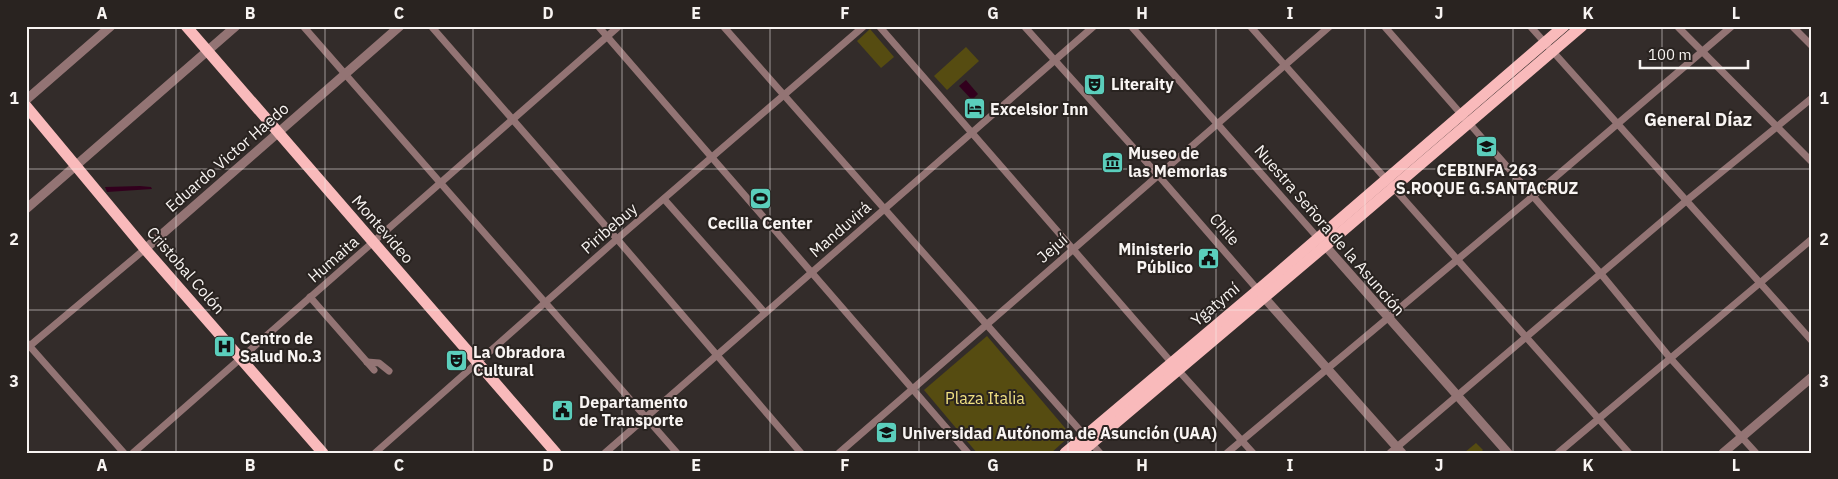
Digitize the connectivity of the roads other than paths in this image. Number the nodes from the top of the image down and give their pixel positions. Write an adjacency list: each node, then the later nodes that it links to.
1 (111, 26): 35 (street)
2 (186, 26): 27 (main road, Montevideo)
3 (236, 26): 27 (street)
4 (303, 26): 32 (street)
5 (400, 26): 32 (street, Eduardo Victor Haedo)
6 (431, 26): 37 (street)
7 (598, 26): 24 (street)
8 (619, 26): 24 (street, Humaita)
9 (723, 26): 33 (street)
10 (864, 26): 33 (street, Piribebuy)
11 (878, 26): 43 (street)
12 (1024, 26): 30 (street, Chile)
13 (1094, 26): 30 (street, Manduvirá)
14 (1131, 26): 39 (street, Nuestra Señora de la Asunción)
15 (1250, 26): 31 (street)
16 (1330, 26): 31 (street, Jejuí)
17 (1384, 26): 38 (street)
18 (1530, 26): 25 (street)
19 (1564, 26): 25 (main road)
20 (1582, 26): 28 (main road)
21 (1677, 26): 29 (street)
22 (1732, 26): 29 (street)
23 (1792, 26): 26 (street)
24 (607, 37): 37 (street, Humaita); 44 (street)
25 (1544, 42): 28 (street); 38 (main road)
26 (1812, 46)
27 (208, 51): 42 (main road, Montevideo); 46 (street)
28 (1553, 52): 38 (main road); 40 (street)
29 (1702, 52): 40 (street); 41 (street)
30 (1055, 60): 43 (street, Manduvirá); 47 (street, Chile)
31 (1284, 65): 39 (street, Jejuí); 49 (street)
32 (345, 74): 42 (street, Eduardo Victor Haedo); 48 (street)
33 (784, 95): 44 (street, Piribebuy); 54 (street)
34 (1812, 98): 41 (street)
35 (26, 100)
36 (26, 106): 46 (main road, Cristobal Colón)
37 (513, 120): 48 (street, Humaita); 55 (street)
38 (1464, 120): 49 (main road, Ygatymí); 50 (street)
39 (1217, 124): 47 (street, Jejuí); 58 (street, Nuestra Señora de la Asunción)
40 (1617, 124): 50 (street); 52 (street)
41 (1776, 126): 45 (street); 52 (street)
42 (277, 133): 57 (main road, Montevideo); 59 (street, Eduardo Victor Haedo)
43 (972, 133): 54 (street, Manduvirá); 60 (street)
44 (712, 158): 51 (street, Piribebuy); 62 (street)
45 (1812, 162)
46 (76, 166): 53 (street); 59 (main road, Cristobal Colón)
47 (1158, 175): 60 (street, Jejuí); 65 (street, Chile)
48 (441, 184): 57 (street, Humaita); 67 (street)
49 (1389, 184): 58 (main road, Ygatymí); 61 (street)
50 (1532, 197): 61 (street); 63 (street)
51 (664, 199): 55 (street, Piribebuy); 68 (street)
52 (1686, 202): 63 (street); 64 (street)
53 (26, 208)
54 (885, 209): 62 (street, Manduvirá); 70 (street)
55 (618, 239): 67 (street, Piribebuy); 74 (street)
56 (1812, 240): 64 (street)
57 (373, 242): 66 (street, Humaita); 78 (main road, Montevideo)
58 (1321, 242): 65 (main road, Ygatymí); 69 (street, Nuestra Señora de la Asunción)
59 (145, 249): 73 (street, Eduardo Victor Haedo); 75 (main road, Cristobal Colón)
60 (1073, 249): 70 (street, Jejuí); 79 (street)
61 (1457, 259): 69 (street); 71 (street)
62 (811, 273): 68 (street, Manduvirá); 84 (street)
63 (1601, 274): 71 (street); 76 (street)
64 (1759, 284): 72 (street); 76 (street)
65 (1261, 294): 79 (main road, Ygatymí); 80 (street, Chile)
66 (310, 297): 75 (street, Humaita); 77 (street)
67 (545, 303): 78 (street, Piribebuy); 86 (street)
68 (765, 313): 74 (street, Manduvirá)
69 (1388, 318): 80 (street); 85 (street, Nuestra Señora de la Asunción)
70 (986, 324): 84 (street, Jejuí); 89 (street)
71 (1527, 337): 85 (street); 87 (street)
72 (1812, 341)
73 (27, 345): 92 (street)
74 (717, 355): 86 (street, Manduvirá); 99 (street)
75 (241, 357): 93 (street, Humaita); 94 (main road, Cristobal Colón)
76 (1671, 359): 87 (street); 88 (street)
77 (367, 362): 81 (street); 82 (street)
78 (478, 362): 95 (street, Piribebuy); 96 (main road, Montevideo)
79 (1174, 366): 89 (main road, Ygatymí); 90 (street)
80 (1328, 368): 90 (street); 91 (street, Chile)
81 (374, 370)
82 (389, 371)
83 (1812, 377): 88 (street)
84 (912, 389): 100 (street, Jejuí); 101 (street)
85 (1457, 396): 91 (street); 107 (street, Nuestra Señora de la Asunción)
86 (646, 417): 97 (street, Manduvirá); 98 (street)
87 (1599, 419): 108 (street); 109 (street)
88 (1741, 437): 110 (street); 111 (street)
89 (1088, 439): 102 (main road, Ygatymí); 103 (main road, Ygatymí); 104 (street)
90 (1242, 440): 105 (street); 106 (street)
91 (1397, 451)
92 (124, 453)
93 (133, 453)
94 (323, 453)
95 (375, 453)
96 (556, 453)
97 (605, 453)
98 (677, 453)
99 (801, 453)
100 (839, 453)
101 (968, 453)
102 (1065, 453)
103 (1080, 453)
104 (1100, 453)
105 (1227, 453)
106 (1253, 453)
107 (1508, 453)
108 (1558, 453)
109 (1629, 453)
110 (1723, 453)
111 (1756, 453)

